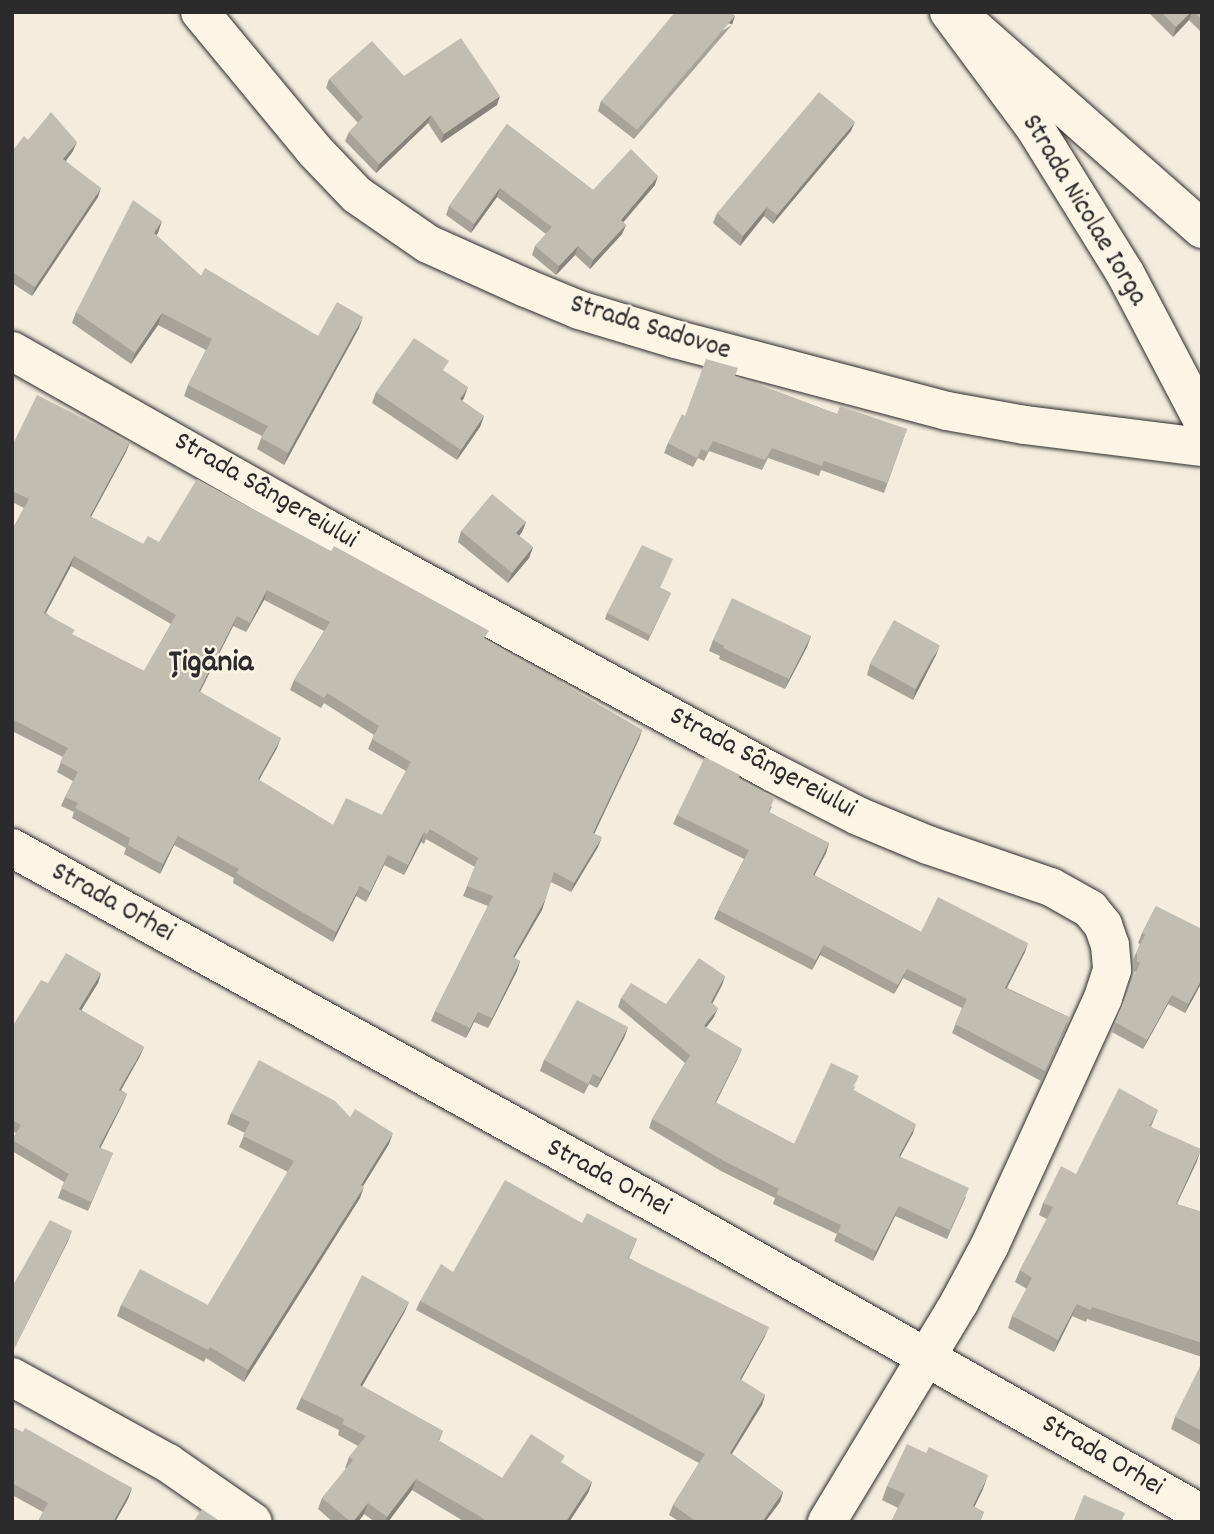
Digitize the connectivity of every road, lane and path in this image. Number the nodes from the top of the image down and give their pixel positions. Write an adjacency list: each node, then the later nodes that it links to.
1 (200, 12): 7 (street, Strada Sadovoe)
2 (949, 12): 6 (street, Strada Nicolae Iorga)
3 (956, 12): 4 (street)
4 (1202, 229)
5 (18, 367): 9 (street, Strada Sângereiului)
6 (1202, 420)
7 (1202, 447)
8 (12, 848): 9 (street, Strada Orhei)
9 (927, 1358): 11 (street, Strada Orhei); 13 (street, Strada Sângereiului)
10 (12, 1377): 12 (street)
11 (1202, 1514)
12 (253, 1522)
13 (827, 1522)

